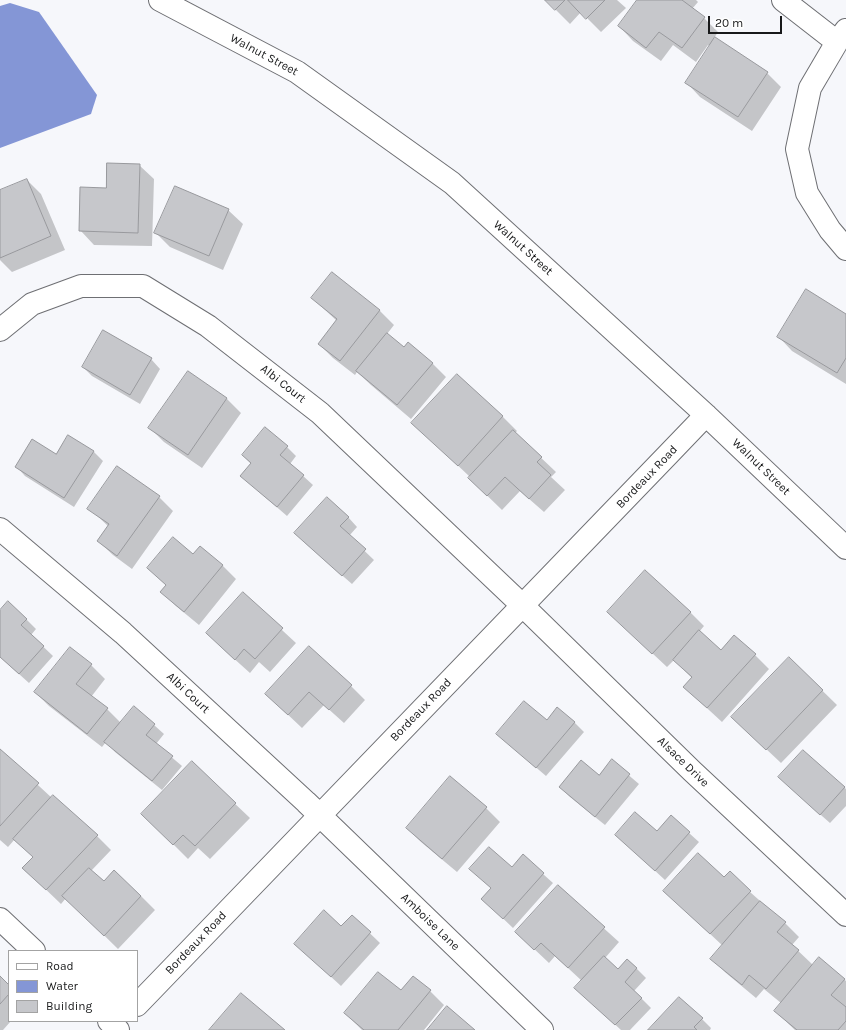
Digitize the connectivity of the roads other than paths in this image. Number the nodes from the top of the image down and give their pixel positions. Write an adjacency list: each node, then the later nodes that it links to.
1 (160, 0): 6 (street, Walnut Street)
2 (783, 0): 3 (street)
3 (842, 36): 4 (street)
4 (846, 249)
5 (0, 330): 9 (street, Albi Court)
6 (706, 415): 8 (street, Walnut Street); 9 (street, Bordeaux Road)
7 (0, 529): 10 (street, Albi Court)
8 (846, 548)
9 (523, 606): 10 (street, Bordeaux Road); 11 (street, Alsace Drive)
10 (319, 814): 14 (street, Bordeaux Road); 15 (street, Amboise Lane)
11 (846, 915)
12 (0, 919): 13 (street)
13 (33, 950)
14 (138, 1004)
15 (542, 1030)

